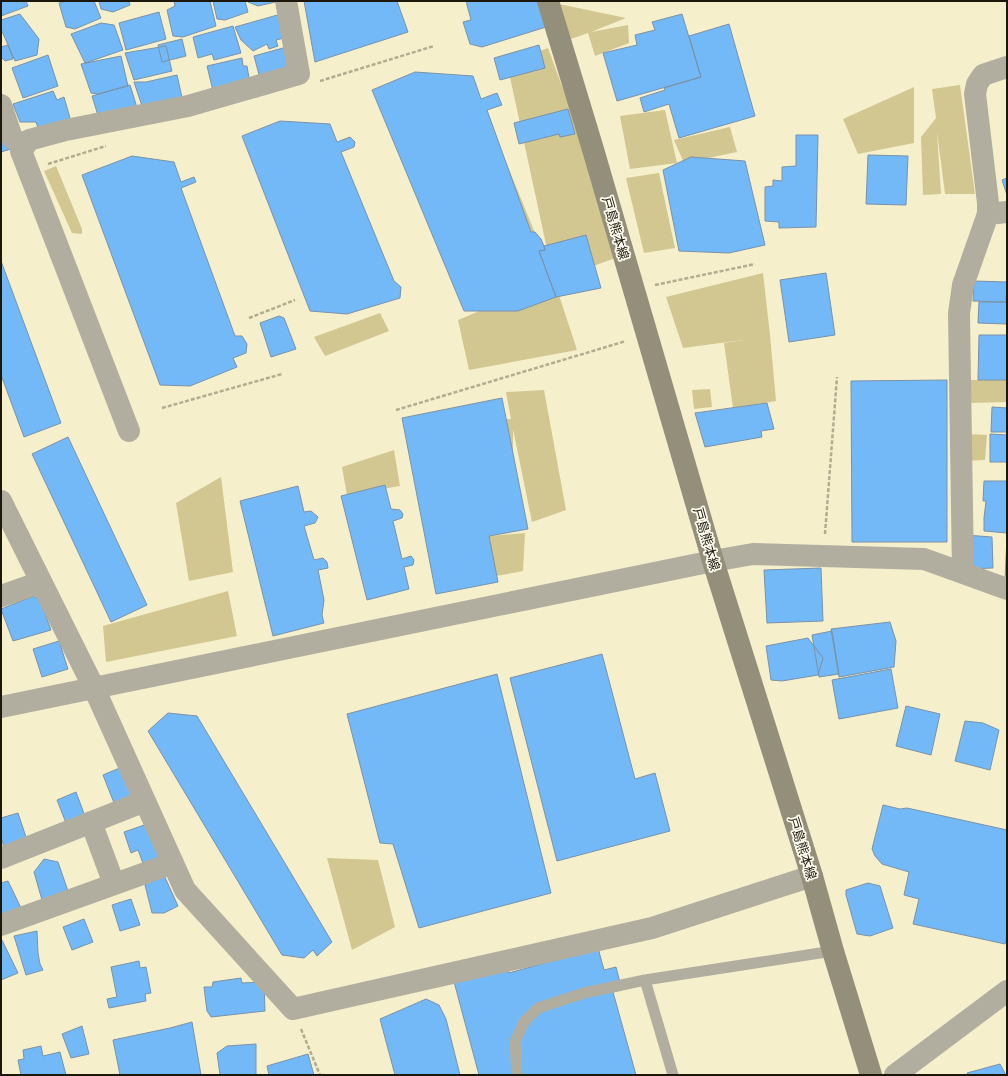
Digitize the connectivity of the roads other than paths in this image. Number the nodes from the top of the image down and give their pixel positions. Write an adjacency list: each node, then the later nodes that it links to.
1 (286, 1): 5 (street)
2 (548, 1): 9 (main road, 戸島熊本線)
3 (1007, 67): 6 (street)
4 (1, 105): 5 (street)
5 (25, 146): 7 (street)
6 (998, 213): 10 (street)
7 (129, 431)
8 (1, 501): 11 (street)
9 (713, 561): 10 (street); 14 (street); 20 (main road, 戸島熊本線)
10 (963, 573): 12 (street)
11 (41, 582): 13 (street); 14 (street)
12 (1007, 589)
13 (1, 596)
14 (94, 688): 15 (street); 16 (street)
15 (1, 707)
16 (145, 801): 17 (street); 19 (street)
17 (91, 822): 18 (street); 21 (street)
18 (1, 858)
19 (173, 863): 20 (street); 21 (street)
20 (812, 876): 23 (main road, 戸島熊本線)
21 (114, 884): 22 (street)
22 (1, 925)
23 (833, 951): 24 (lane); 28 (main road, 戸島熊本線)
24 (644, 980): 26 (lane); 27 (lane)
25 (1007, 991): 29 (street)
26 (517, 1075)
27 (673, 1075)
28 (870, 1075)
29 (895, 1075)

